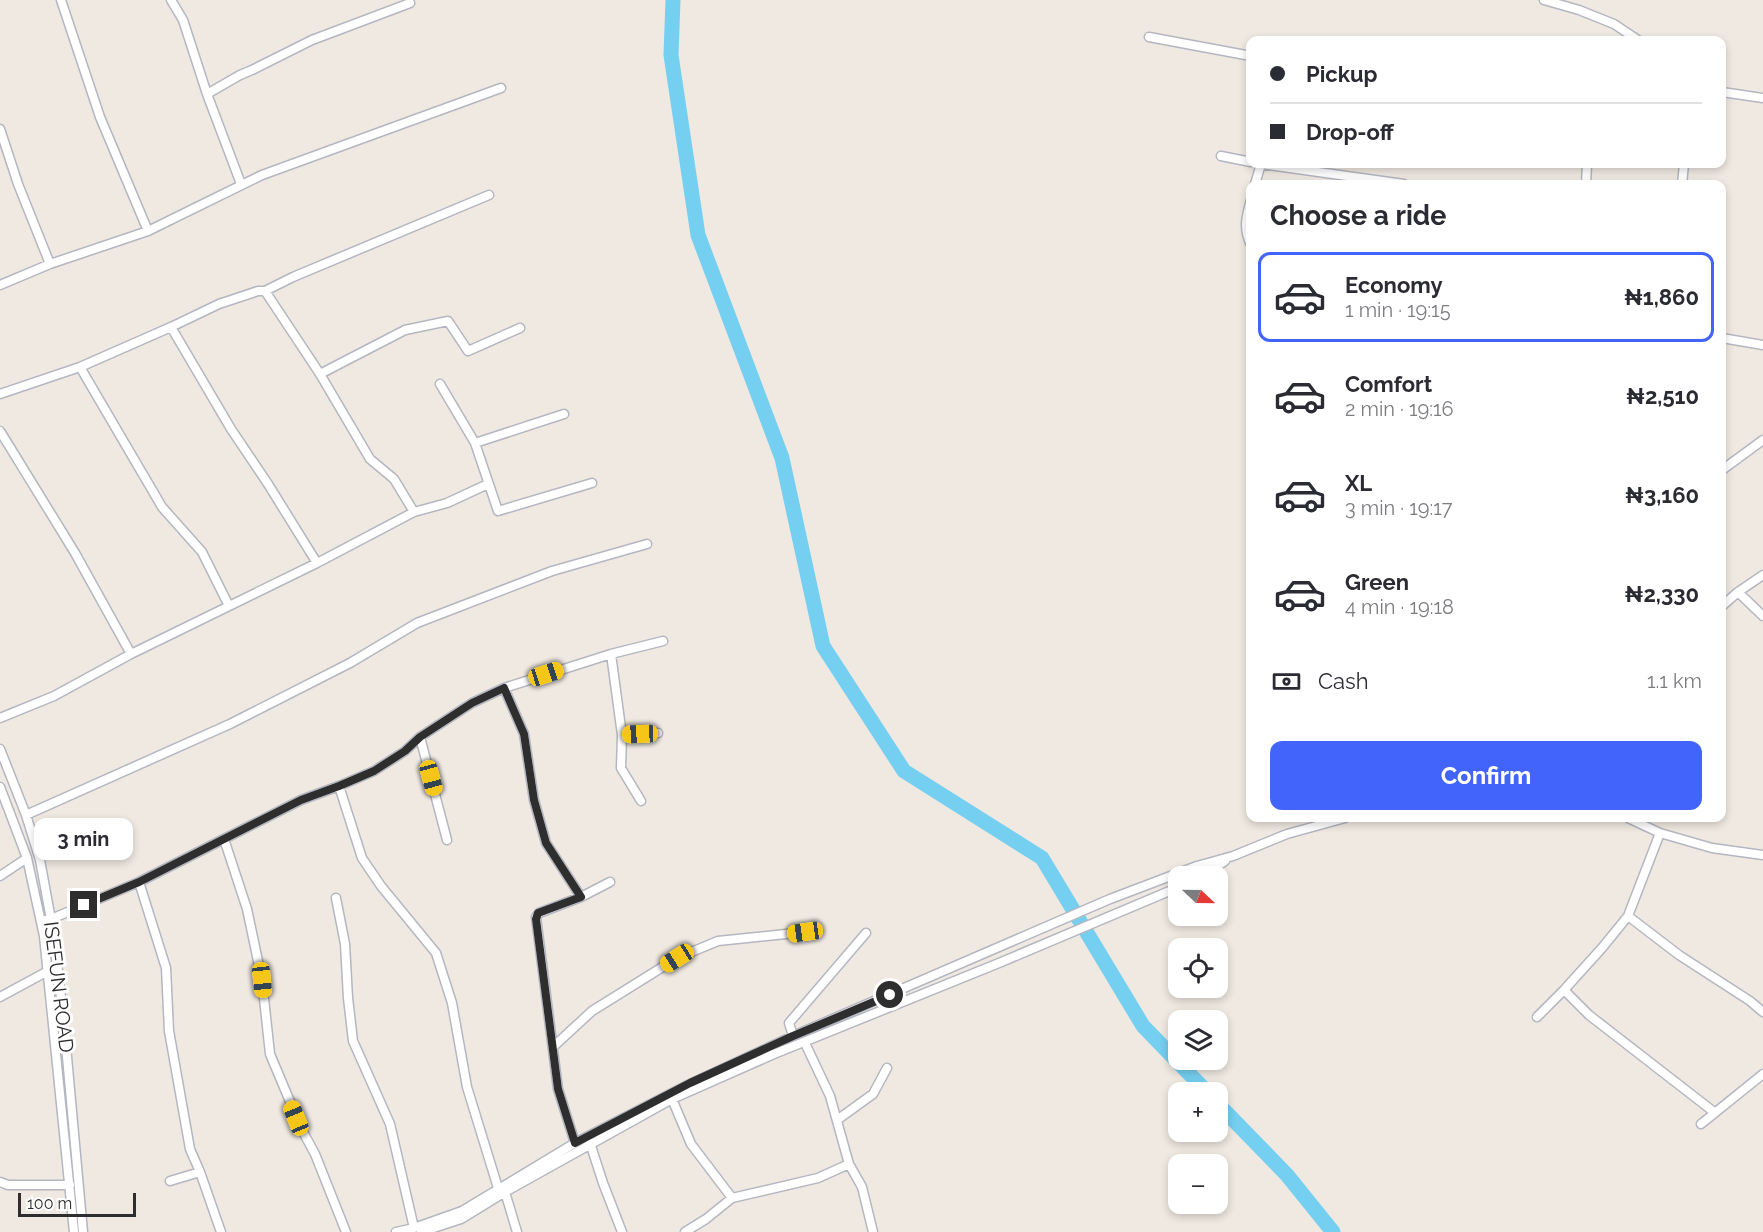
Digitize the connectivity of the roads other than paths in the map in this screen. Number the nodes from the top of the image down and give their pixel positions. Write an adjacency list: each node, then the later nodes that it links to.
1 (61, 0): 20 (street)
2 (1544, 0): 5 (street)
3 (175, 1): 10 (street)
4 (410, 3): 10 (street)
5 (1632, 36)
6 (1149, 37): 7 (street)
7 (1246, 55)
8 (501, 88): 17 (street)
9 (1726, 93): 11 (street)
10 (207, 94): 17 (street)
11 (1763, 98)
12 (0, 129): 22 (street)
13 (1221, 156): 14 (street)
14 (1246, 161)
15 (1289, 168): 16 (street)
16 (1375, 180)
17 (241, 184): 20 (street)
18 (489, 195): 24 (street)
19 (1246, 218): 21 (street)
20 (148, 231): 22 (street)
21 (1246, 235)
22 (50, 264): 23 (street)
23 (0, 285)
24 (265, 291): 25 (street); 30 (street)
25 (171, 327): 29 (street); 42 (street)
26 (520, 328): 30 (street)
27 (1726, 340): 28 (street)
28 (1763, 345)
29 (80, 367): 32 (street); 46 (street)
30 (320, 374): 40 (street)
31 (440, 384): 36 (street)
32 (0, 394)
33 (564, 414): 36 (street)
34 (0, 431): 49 (street)
35 (1763, 440): 37 (street)
36 (475, 443): 39 (street)
37 (1726, 467)
38 (592, 483): 39 (street)
39 (488, 484): 40 (street)
40 (414, 512): 42 (street)
41 (647, 544): 60 (street)
42 (317, 563): 46 (street)
43 (1763, 575): 44 (street)
44 (1738, 592): 45 (street); 47 (street)
45 (1726, 602)
46 (229, 606): 49 (street)
47 (1763, 616)
48 (663, 641): 50 (street)
49 (131, 654): 52 (street)
50 (611, 654): 51 (street); 54 (street)
51 (504, 688): 55 (street); 74 (street)
52 (0, 718)
53 (658, 733): 54 (street)
54 (622, 735): 59 (street)
55 (420, 737): 57 (street); 65 (street)
56 (0, 749): 60 (street, ISEFUN ROAD)
57 (339, 786): 64 (street); 102 (street)
58 (0, 787): 68 (street, ISEFUN ROAD)
59 (641, 801)
60 (26, 815): 77 (street, ISEFUN ROAD)
61 (1330, 822): 67 (street)
62 (1637, 822): 63 (street)
63 (1660, 833): 66 (street); 76 (street)
64 (224, 839): 71 (street); 108 (street)
65 (447, 840)
66 (1763, 855)
67 (1233, 856): 69 (street); 86 (street)
68 (27, 858): 70 (street); 78 (street, ISEFUN ROAD)
69 (1218, 866)
70 (0, 876)
71 (139, 882): 77 (street); 98 (street)
72 (610, 882): 74 (street)
73 (1168, 892): 87 (street)
74 (581, 897): 88 (street)
75 (336, 898): 104 (street)
76 (1628, 916): 82 (street); 84 (street)
77 (51, 919): 78 (street); 106 (street, ISEFUN ROAD)
78 (41, 921): 81 (street, ISEFUN ROAD)
79 (805, 932): 88 (street)
80 (866, 933): 86 (street)
81 (48, 970): 83 (street); 101 (street, ISEFUN ROAD)
82 (1564, 990): 85 (street); 92 (street)
83 (0, 997)
84 (1763, 1012)
85 (1537, 1017)
86 (793, 1036): 95 (street)
87 (805, 1042): 91 (street); 93 (street)
88 (552, 1047): 95 (street)
89 (887, 1068): 93 (street)
90 (1763, 1074): 92 (street)
91 (672, 1099): 96 (street); 103 (street)
92 (1714, 1112): 94 (street)
93 (837, 1120): 97 (street)
94 (1701, 1124)
95 (575, 1143): 102 (street)
96 (590, 1143): 102 (street); 111 (street)
97 (849, 1164): 103 (street); 113 (street)
98 (201, 1172): 99 (street); 107 (street)
99 (170, 1181)
100 (0, 1182): 101 (street)
101 (70, 1185): 105 (street, ISEFUN ROAD)
102 (501, 1190): 104 (street); 110 (street)
103 (732, 1197): 112 (street)
104 (418, 1230): 109 (street)
105 (74, 1232)
106 (83, 1232)
107 (221, 1232)
108 (346, 1232)
109 (396, 1232)
110 (517, 1232)
111 (622, 1232)
112 (685, 1232)
113 (873, 1232)

